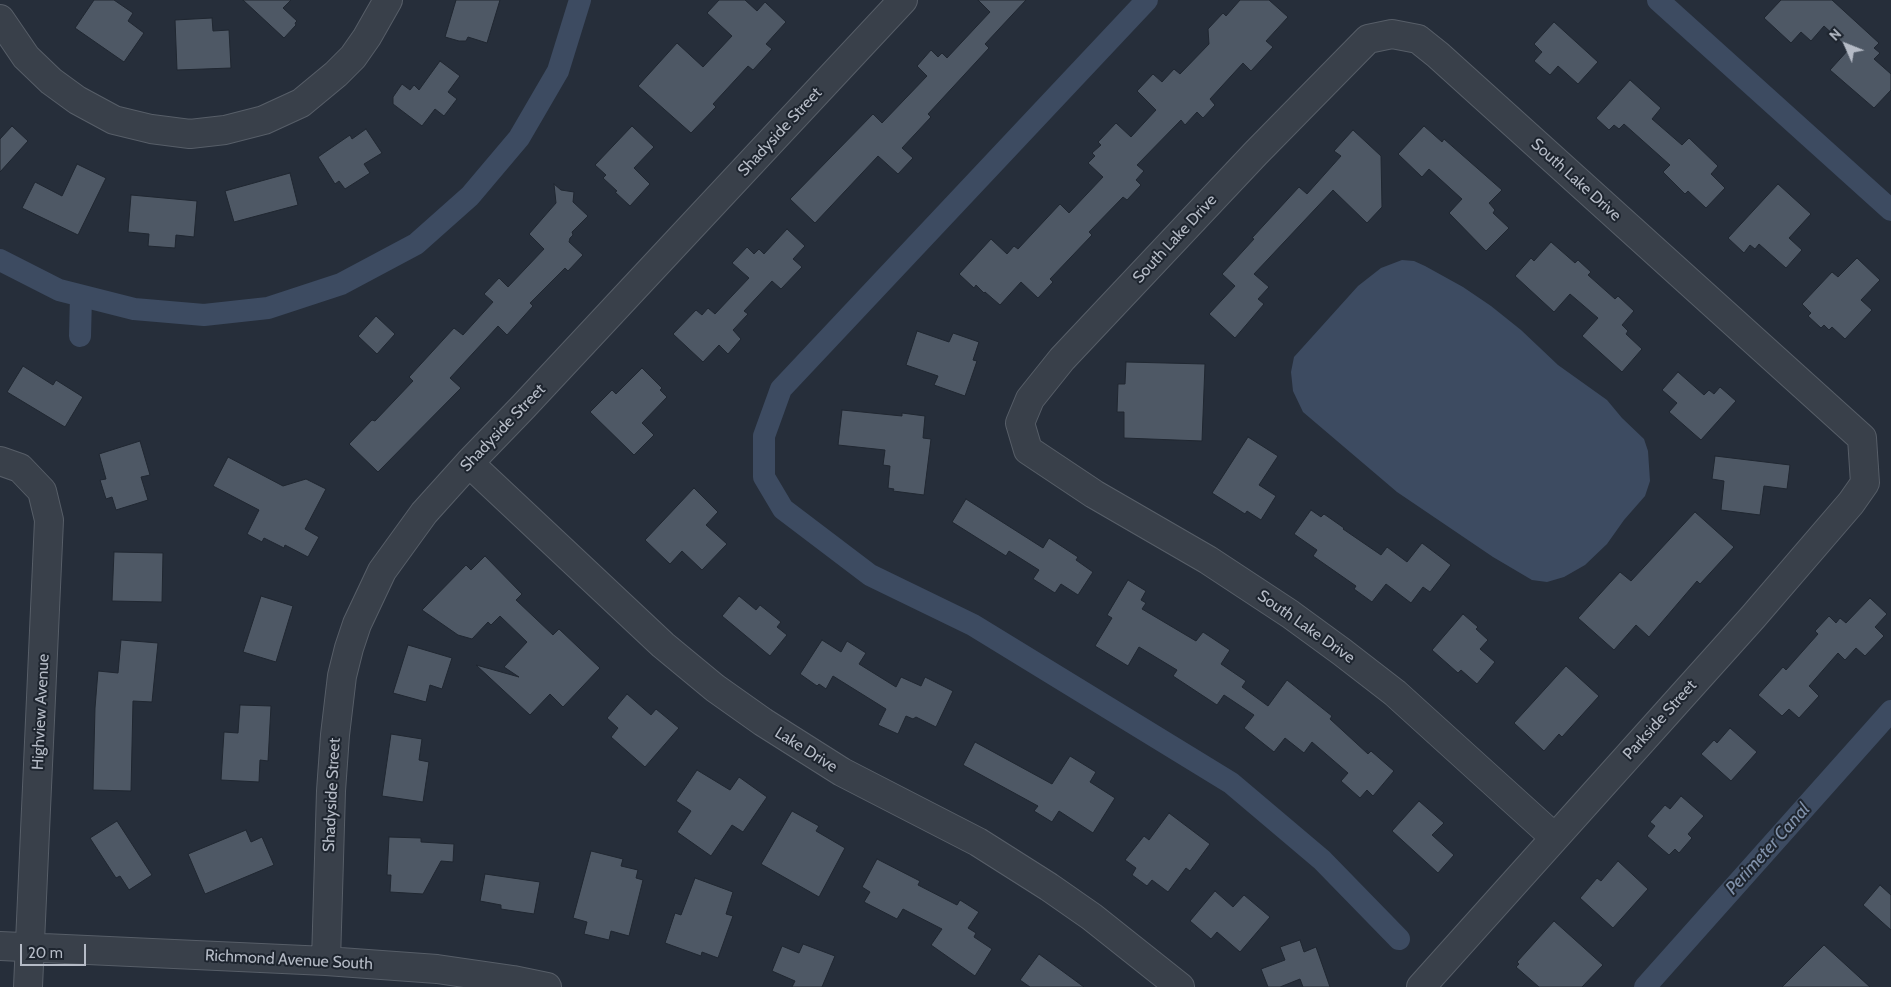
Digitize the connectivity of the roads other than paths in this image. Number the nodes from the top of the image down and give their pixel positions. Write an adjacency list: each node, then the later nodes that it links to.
1 (388, 0): 3 (street)
2 (903, 0): 6 (street, Shadyside Street)
3 (0, 19)
4 (1862, 438): 7 (street, Parkside Street); 7 (street, South Lake Drive)
5 (0, 462): 9 (street, Highview Avenue)
6 (469, 463): 10 (street, Shadyside Street); 13 (street, Lake Drive)
7 (1554, 837): 14 (street, Parkside Street)
8 (0, 946): 9 (street, Richmond Avenue South)
9 (30, 948): 10 (street, Richmond Avenue South); 11 (street, Highview Avenue)
10 (326, 961): 12 (street, Richmond Avenue South)
11 (28, 987)
12 (547, 987)
13 (1180, 987)
14 (1421, 987)

